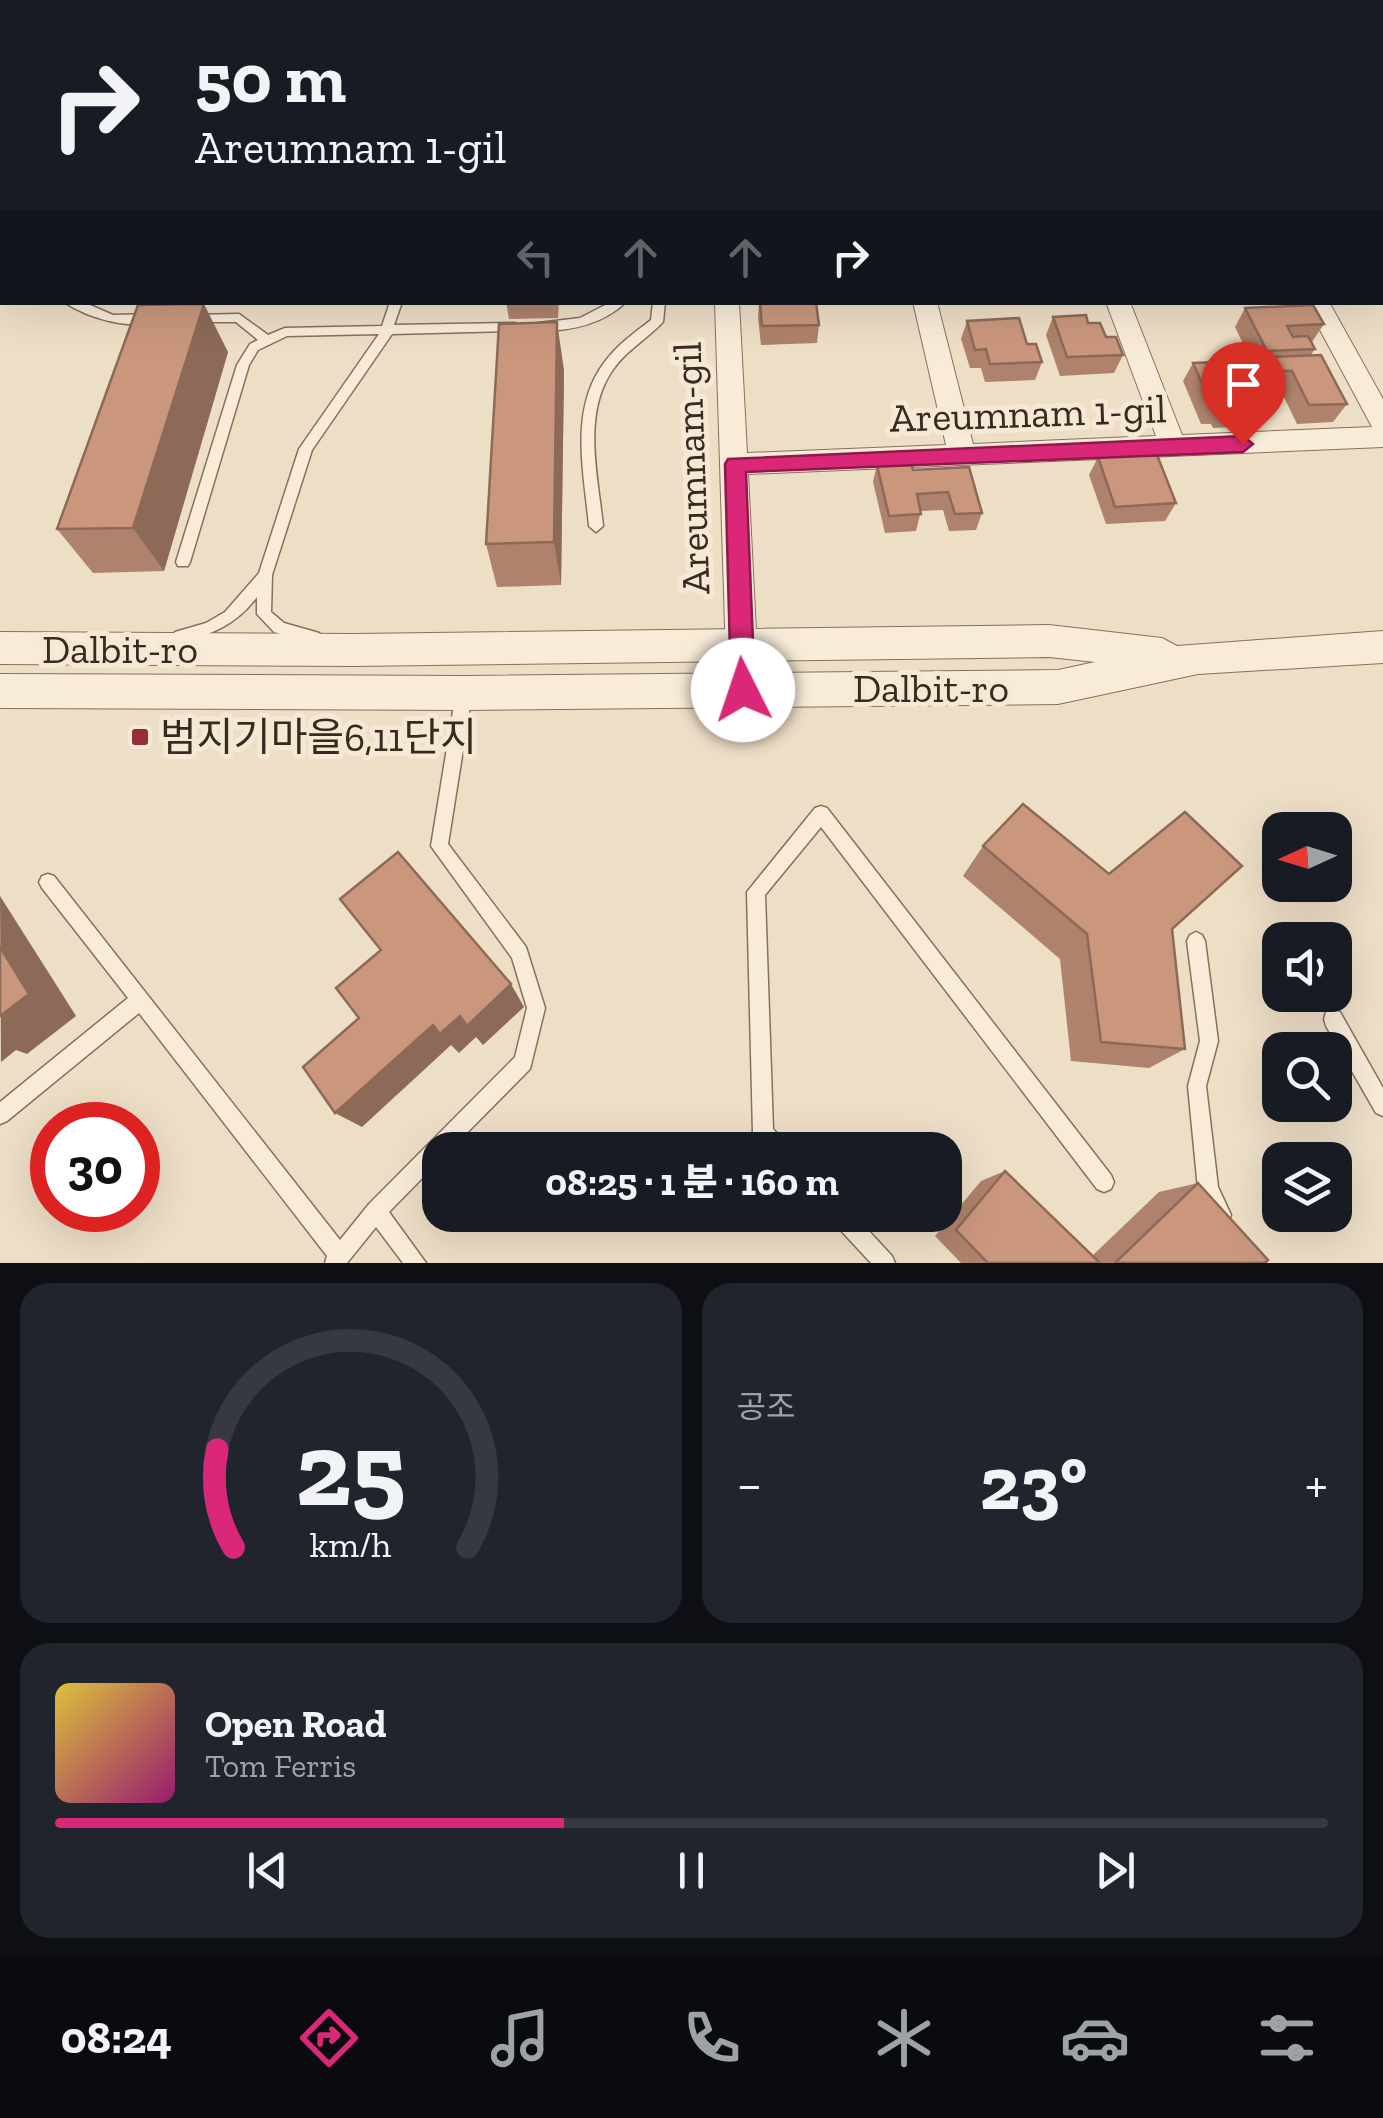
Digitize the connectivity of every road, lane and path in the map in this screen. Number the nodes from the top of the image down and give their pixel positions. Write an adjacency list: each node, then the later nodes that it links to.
1 (78, 305): 9 (lane)
2 (395, 305): 11 (lane)
3 (616, 305): 11 (lane)
4 (659, 305): 18 (lane)
5 (727, 305): 17 (street, Areumnam-gil)
6 (925, 305): 16 (street)
7 (1119, 305): 15 (street)
8 (1319, 305): 13 (street)
9 (169, 318)
10 (186, 318): 12 (lane)
11 (388, 327): 12 (lane); 20 (lane)
12 (267, 341): 19 (lane)
13 (1383, 424)
14 (1383, 438): 15 (street, Areumnam 1-gil)
15 (1173, 447): 16 (street, Areumnam 1-gil)
16 (962, 455): 17 (street, Areumnam 1-gil)
17 (736, 464): 21 (street, Areumnam-gil)
18 (596, 526)
19 (183, 562)
20 (265, 575): 24 (lane); 25 (lane)
21 (739, 647): 25 (street, Dalbit-ro); 26 (street, Dalbit-ro); 27 (street, Areumnam-gil)
22 (1383, 647): 26 (street, Dalbit-ro)
23 (0, 648): 24 (street, Dalbit-ro)
24 (132, 650): 25 (street, Dalbit-ro)
25 (353, 650)
26 (1198, 658): 27 (street, Dalbit-ro)
27 (743, 690): 29 (street, Dalbit-ro)
28 (0, 691): 29 (street, Dalbit-ro)
29 (464, 693): 38 (lane)
30 (48, 882): 32 (lane)
31 (1196, 941): 40 (lane)
32 (140, 1000): 35 (lane); 41 (lane)
33 (1333, 1018): 34 (lane)
34 (1383, 1106)
35 (0, 1114)
36 (763, 1132): 37 (lane)
37 (1104, 1182)
38 (376, 1212): 41 (lane); 42 (lane)
39 (856, 1232): 43 (lane)
40 (1230, 1233)
41 (337, 1260)
42 (416, 1263)
43 (885, 1263)

